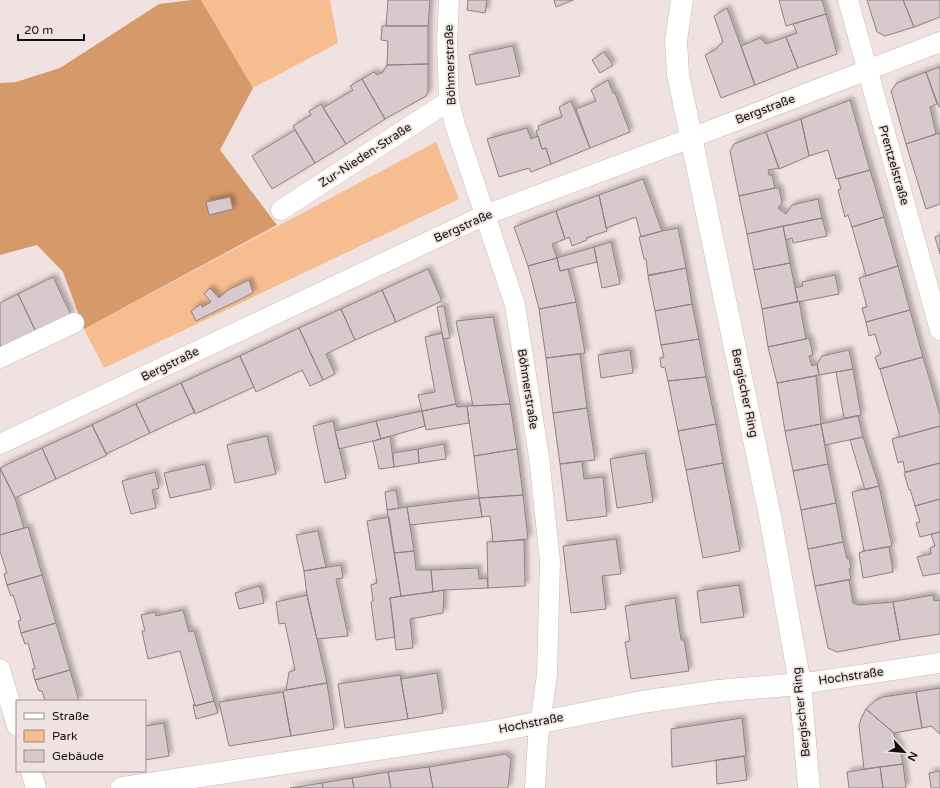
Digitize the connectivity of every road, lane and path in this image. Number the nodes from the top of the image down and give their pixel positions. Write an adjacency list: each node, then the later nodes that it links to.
1 (450, 0): 6 (street, Böhmerstraße)
2 (682, 0): 7 (main road, Bergischer Ring)
3 (848, 0): 5 (street, Prentzelstraße)
4 (940, 42): 5 (street, Bergstraße)
5 (867, 69): 7 (street, Bergstraße); 11 (street, Prentzelstraße)
6 (449, 101): 8 (street, Zur-Nieden-Straße); 9 (street, Böhmerstraße)
7 (691, 138): 9 (street, Bergstraße); 16 (main road, Bergischer Ring)
8 (280, 210)
9 (485, 215): 13 (street, Bergstraße); 17 (street, Böhmerstraße)
10 (74, 323): 12 (street)
11 (940, 330)
12 (0, 358)
13 (0, 444)
14 (940, 663): 16 (street, Hochstraße)
15 (0, 669): 18 (street)
16 (800, 684): 17 (main road, Hochstraße); 23 (main road, Bergischer Ring)
17 (541, 721): 21 (main road, Hochstraße); 22 (street, Böhmerstraße)
18 (16, 723)
19 (31, 772): 20 (street)
20 (36, 788)
21 (122, 788)
22 (535, 788)
23 (809, 788)

